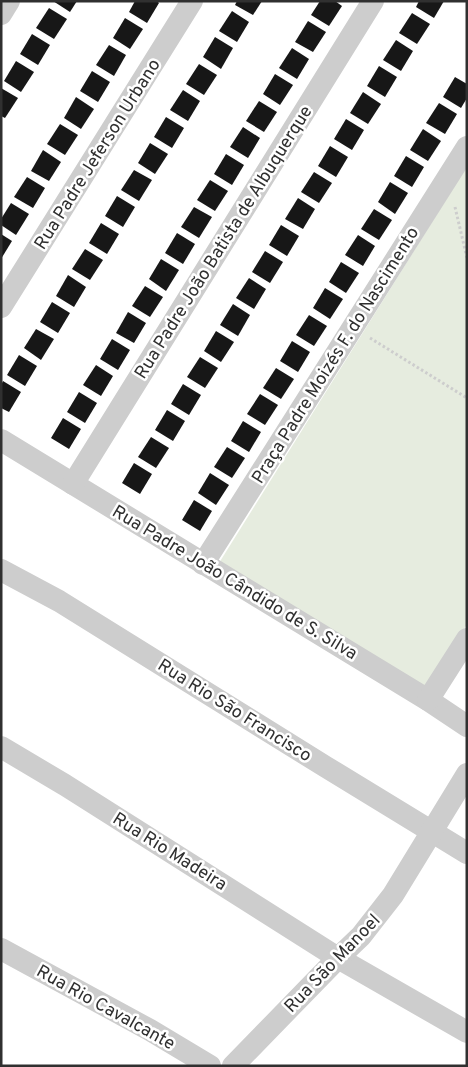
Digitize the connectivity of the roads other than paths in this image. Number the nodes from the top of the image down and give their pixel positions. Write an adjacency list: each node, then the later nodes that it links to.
1 (9, 1): 4 (street)
2 (192, 1): 6 (street, Rua Padre Jeferson Urbano)
3 (373, 1): 8 (street, Rua Padre João Batista de Albuquerque)
4 (1, 14)
5 (467, 147): 9 (street, Praça Padre Moizés F. do Nascimento)
6 (1, 307)
7 (1, 440): 8 (street, Rua Padre João Cândido de S. Silva)
8 (73, 484): 9 (street, Rua Padre João Cândido de S. Silva)
9 (203, 564): 12 (street, Rua Padre João Cândido de S. Silva)
10 (1, 570): 16 (street, Rua Rio São Francisco)
11 (467, 639): 12 (street)
12 (428, 700): 13 (street, Rua Padre João Cândido de S. Silva)
13 (467, 726)
14 (1, 747): 19 (street, Rua Rio Madeira)
15 (467, 774): 16 (street, Rua São Manoel)
16 (432, 832): 17 (street, Rua Rio São Francisco); 19 (street, Rua São Manoel)
17 (467, 852)
18 (1, 949): 21 (street, Rua Rio Cavalcante)
19 (338, 958): 20 (street, Rua Rio Madeira); 22 (street, Rua São Manoel)
20 (467, 1032)
21 (210, 1066)
22 (233, 1066)

